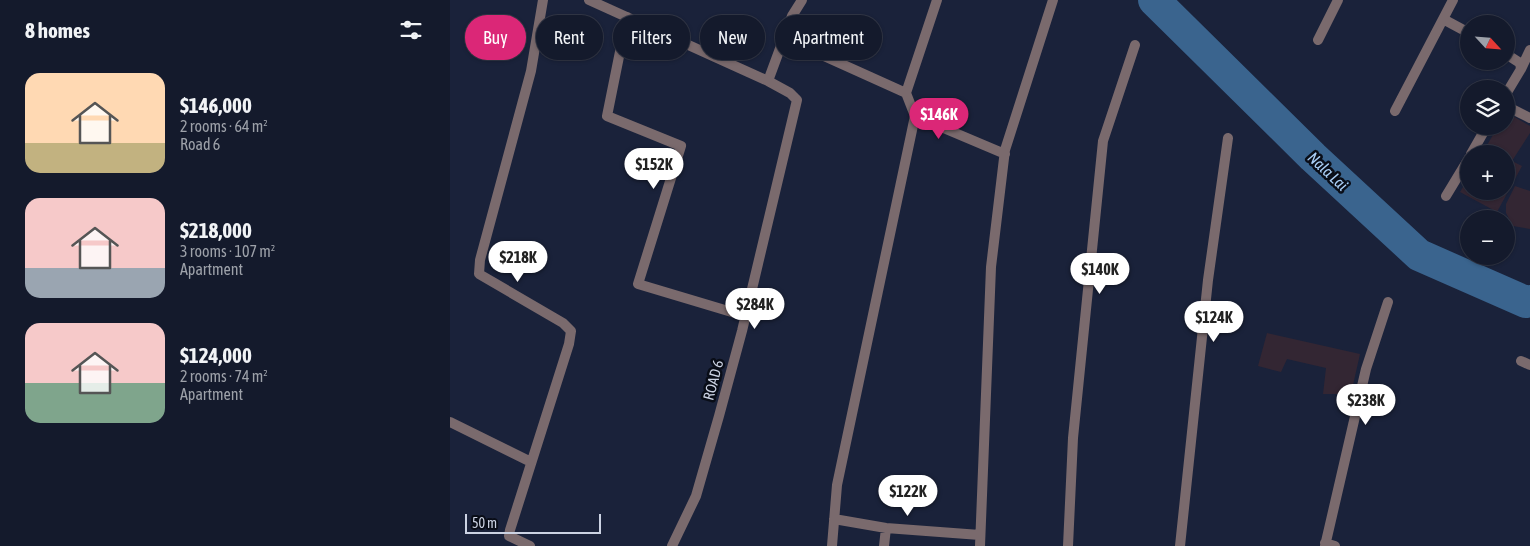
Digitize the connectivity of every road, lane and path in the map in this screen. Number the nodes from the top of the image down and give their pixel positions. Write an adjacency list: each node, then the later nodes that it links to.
1 (543, 0): 36 (street)
2 (589, 0): 8 (street)
3 (802, 0): 10 (street)
4 (937, 0): 24 (street)
5 (1052, 0): 30 (street)
6 (1338, 0): 13 (street)
7 (1453, 0): 11 (street)
8 (604, 3): 9 (street)
9 (625, 15)
10 (793, 15)
11 (1443, 18): 12 (street); 26 (street)
12 (1460, 28)
13 (1318, 40)
14 (690, 45): 23 (street)
15 (1135, 45): 46 (street)
16 (1530, 50): 21 (street)
17 (618, 60): 34 (street)
18 (776, 60): 23 (street)
19 (833, 60): 24 (street)
20 (1515, 60): 21 (street)
21 (1521, 69): 22 (street)
22 (1514, 80)
23 (768, 81): 34 (street, ROAD 6)
24 (906, 93): 27 (street)
25 (1515, 110): 28 (street)
26 (1395, 111)
27 (915, 116): 30 (street); 37 (street)
28 (1530, 118)
29 (1228, 138): 47 (street)
30 (1005, 154): 39 (street)
31 (1460, 173): 32 (street)
32 (1446, 196)
33 (1388, 302): 40 (street)
34 (745, 316): 42 (street, ROAD 6)
35 (450, 422): 36 (street)
36 (531, 462): 41 (street)
37 (834, 519): 38 (street); 43 (street)
38 (886, 528): 39 (street); 44 (street)
39 (980, 535): 45 (street)
40 (1329, 545)
41 (530, 546)
42 (672, 546)
43 (832, 546)
44 (884, 546)
45 (980, 546)
46 (1068, 546)
47 (1180, 546)

